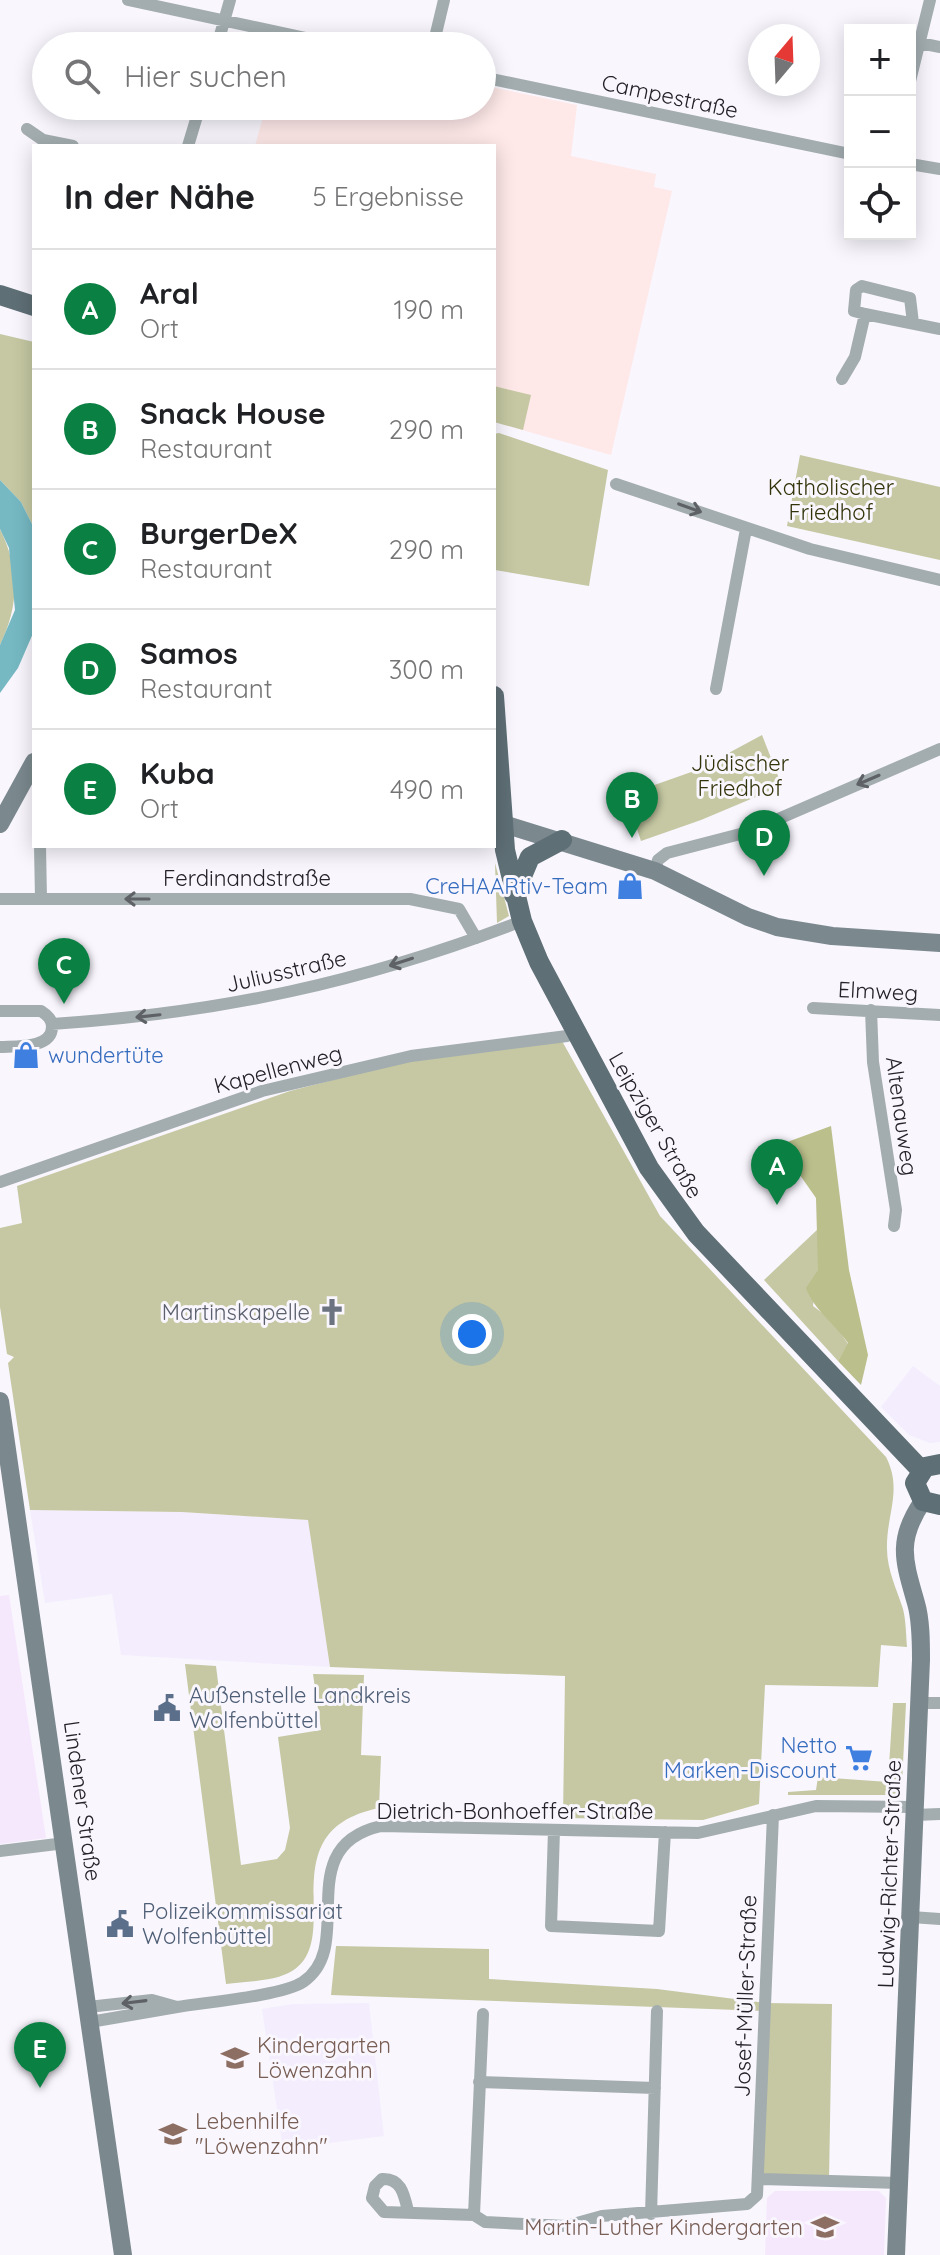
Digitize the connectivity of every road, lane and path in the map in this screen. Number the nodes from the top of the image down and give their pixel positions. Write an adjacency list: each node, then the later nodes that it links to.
1 (128, 0): 5 (street)
2 (230, 0): 5 (street)
3 (444, 0): 8 (street)
4 (930, 0): 9 (street)
5 (225, 21): 6 (street); 7 (street)
6 (221, 32)
7 (277, 32)
8 (436, 32)
9 (920, 43): 10 (street); 11 (street)
10 (940, 47)
11 (916, 58)
12 (496, 80): 17 (street, Campestraße)
13 (196, 120): 16 (street)
14 (27, 129): 15 (street)
15 (63, 144)
16 (189, 144)
17 (844, 153)
18 (916, 165): 19 (street)
19 (940, 169)
20 (0, 295): 21 (main road)
21 (32, 305)
22 (865, 314): 23 (street); 23 (street); 25 (street)
23 (913, 323): 24 (street)
24 (940, 329)
25 (842, 379)
26 (616, 484): 27 (street, one-way to 27)
27 (746, 529): 28 (street); 29 (street)
28 (940, 580)
29 (716, 689)
30 (940, 749): 37 (street, one-way to 37)
31 (496, 759): 33 (main road, Leipziger Straße)
32 (32, 772): 34 (main road)
33 (498, 822): 35 (main road); 38 (main road, Leipziger Straße)
34 (0, 824)
35 (562, 840): 37 (main road); 38 (main road)
36 (40, 848): 40 (street)
37 (655, 871): 43 (main road)
38 (514, 895): 41 (main road, Leipziger Straße)
39 (0, 899): 40 (street, Ferdinandstraße)
40 (41, 899): 42 (street, Ferdinandstraße, one-way to 40)
41 (522, 921): 42 (street, Juliusstraße); 49 (main road, Leipziger Straße)
42 (476, 938): 48 (street, Juliusstraße, one-way to 48)
43 (940, 943)
44 (813, 1008): 45 (street, Elmweg)
45 (871, 1010): 47 (street, Elmweg); 52 (street, Altenauweg)
46 (0, 1011): 48 (street)
47 (940, 1015)
48 (52, 1024): 50 (street)
49 (576, 1031): 51 (street, Kapellenweg); 54 (main road, Leipziger Straße)
50 (0, 1047)
51 (0, 1182)
52 (894, 1226)
53 (0, 1401): 63 (main road, Lindener Straße)
54 (931, 1467): 55 (main road, Leipziger Straße)
55 (932, 1503): 56 (main road, Ludwig-Richter-Straße)
56 (920, 1703): 57 (street); 58 (main road, Ludwig-Richter-Straße)
57 (940, 1703)
58 (915, 1811): 59 (street, Dietrich-Bonhoeffer-Straße); 60 (street, Dietrich-Bonhoeffer-Straße); 65 (main road, Ludwig-Richter-Straße)
59 (940, 1814)
60 (773, 1815): 62 (street, Dietrich-Bonhoeffer-Straße); 72 (street, Josef-Müller-Straße)
61 (554, 1830): 62 (street, Dietrich-Bonhoeffer-Straße); 62 (street); 68 (street, Dietrich-Bonhoeffer-Straße)
62 (665, 1832)
63 (65, 1843): 64 (street); 68 (main road, Lindener Straße)
64 (0, 1851)
65 (911, 1917): 66 (street); 73 (main road, Ludwig-Richter-Straße)
66 (940, 1919)
67 (657, 2011): 71 (street)
68 (89, 2014): 77 (main road, Lindener Straße)
69 (483, 2014): 70 (street)
70 (479, 2082): 71 (street); 76 (street)
71 (655, 2088): 75 (street)
72 (758, 2179): 73 (street); 75 (street)
73 (899, 2183): 78 (main road, Ludwig-Richter-Straße)
74 (408, 2211): 76 (street)
75 (651, 2214): 76 (street)
76 (474, 2215)
77 (123, 2255)
78 (896, 2255)

